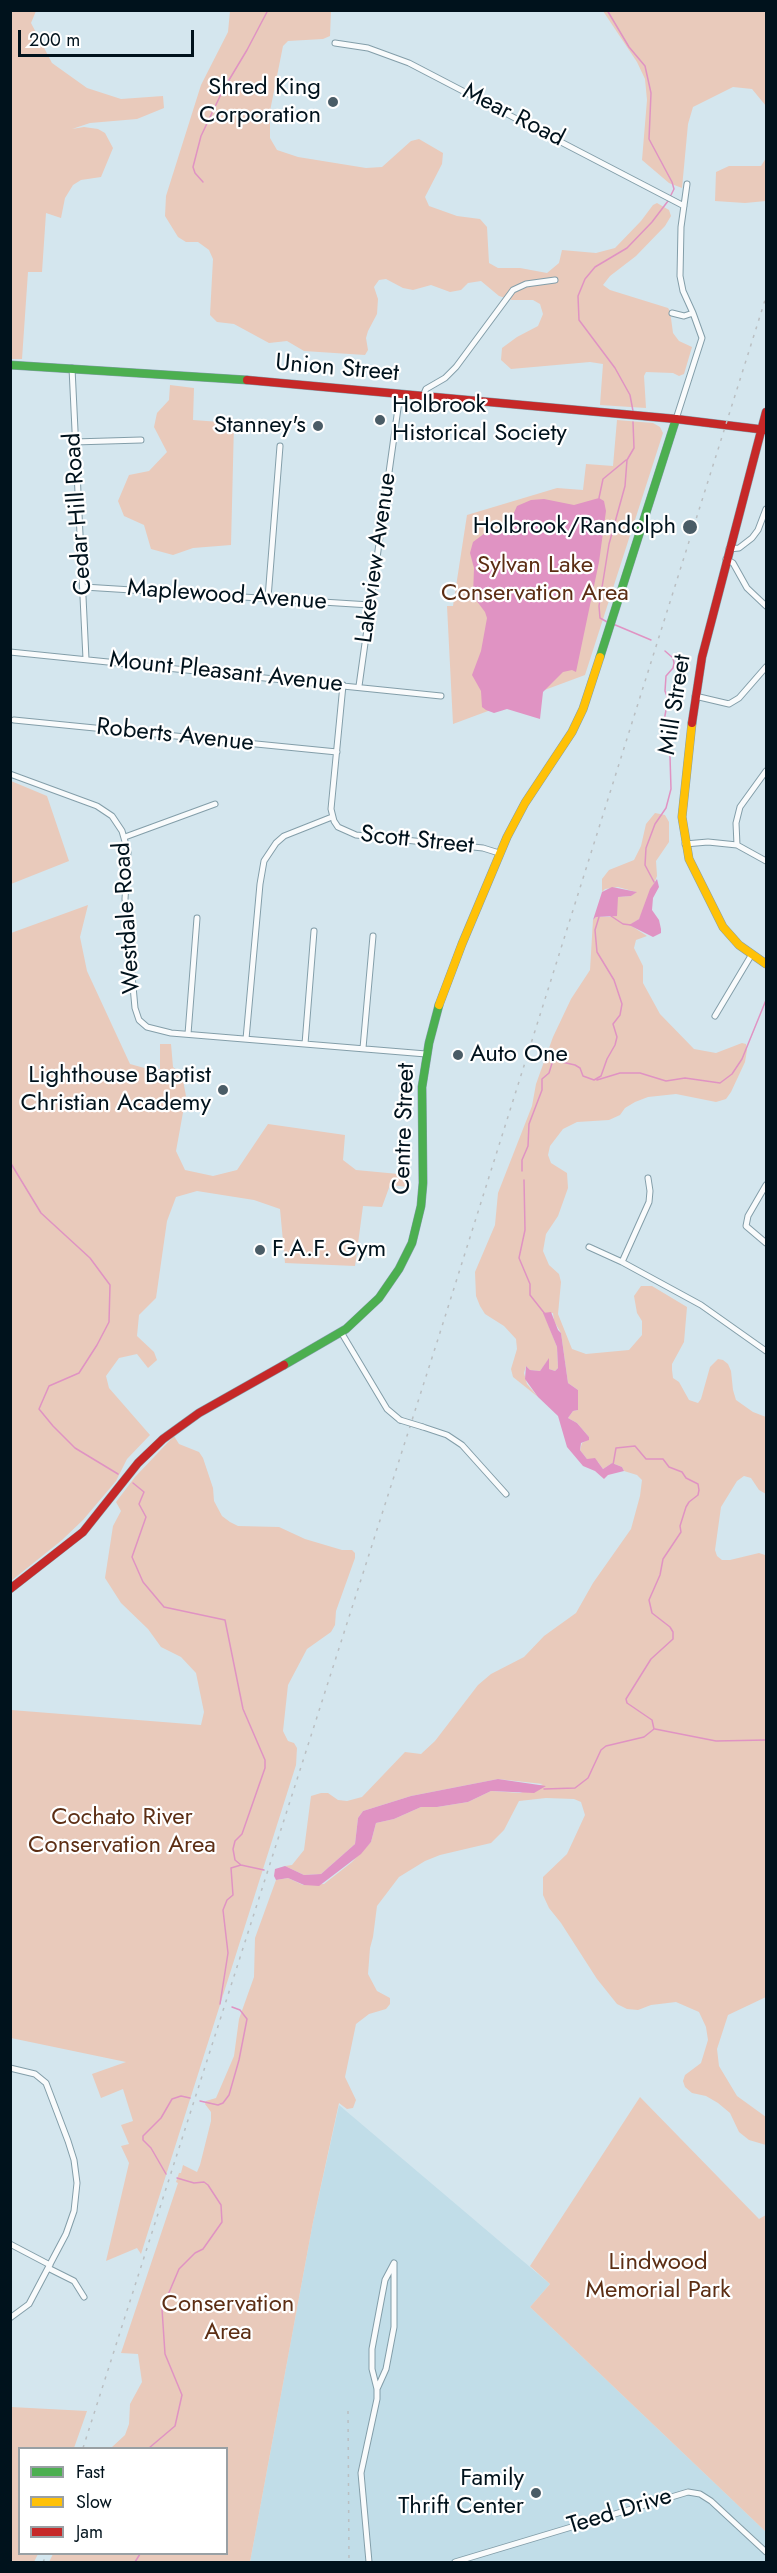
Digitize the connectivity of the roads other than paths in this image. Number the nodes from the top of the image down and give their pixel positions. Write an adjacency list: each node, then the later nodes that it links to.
1 (335, 43): 3 (street, Mear Road)
2 (687, 183): 3 (street)
3 (684, 206): 6 (street)
4 (555, 280): 10 (street)
5 (672, 313): 6 (street)
6 (693, 314): 12 (street)
7 (10, 365): 8 (main road, Union Street)
8 (72, 368): 9 (main road, Union Street); 15 (street, Cedar Hill Road)
9 (400, 394): 10 (main road, Union Street); 22 (street, Lakeview Avenue)
10 (423, 396): 12 (main road, Union Street)
11 (766, 411): 13 (main road)
12 (676, 419): 13 (main road, Union Street); 41 (main road, Centre Street)
13 (765, 430): 18 (main road, Mill Street)
14 (141, 440): 15 (street)
15 (74, 442): 20 (street, Cedar Hill Road)
16 (280, 446): 21 (street)
17 (766, 513): 18 (street)
18 (729, 549): 19 (main road, Mill Street)
19 (726, 559): 23 (street); 31 (main road, Mill Street)
20 (84, 587): 21 (street, Maplewood Avenue); 25 (street, Cedar Hill Road)
21 (268, 597): 22 (street, Maplewood Avenue)
22 (370, 605): 29 (street, Lakeview Avenue)
23 (766, 606)
24 (10, 652): 25 (street, Mount Pleasant Avenue)
25 (86, 659): 28 (street, Mount Pleasant Avenue)
26 (766, 667): 27 (street)
27 (764, 674): 31 (street)
28 (343, 685): 29 (street, Mount Pleasant Avenue); 33 (street, Scott Street)
29 (359, 686): 30 (street, Mount Pleasant Avenue)
30 (441, 696)
31 (695, 696): 39 (main road, Mill Street)
32 (14, 720): 33 (street, Roberts Avenue)
33 (337, 752): 37 (street, Scott Street)
34 (766, 771): 40 (street)
35 (10, 774): 38 (street, Westdale Road)
36 (215, 804): 38 (street)
37 (332, 817): 41 (street, Scott Street); 50 (street)
38 (125, 837): 49 (street, Westdale Road)
39 (685, 844): 40 (street); 46 (main road, Mill Street)
40 (737, 845): 42 (street)
41 (499, 853): 53 (main road, Centre Street)
42 (766, 861)
43 (197, 918): 49 (street)
44 (314, 931): 51 (street)
45 (373, 936): 52 (street)
46 (752, 954): 47 (main road, Mill Street); 48 (street)
47 (766, 964)
48 (715, 1016)
49 (188, 1034): 50 (street, Westdale Road)
50 (246, 1039): 51 (street, Westdale Road)
51 (305, 1044): 52 (street, Westdale Road)
52 (363, 1048): 53 (street, Westdale Road)
53 (426, 1054): 59 (main road, Centre Street)
54 (648, 1178): 58 (street)
55 (766, 1185): 56 (street)
56 (766, 1243)
57 (589, 1247): 58 (street)
58 (622, 1262): 60 (street)
59 (341, 1332): 61 (street, bridge); 62 (main road, Centre Street)
60 (766, 1351)
61 (507, 1494)
62 (10, 1588)
63 (10, 2068): 65 (street)
64 (10, 2244): 65 (street)
65 (49, 2267): 66 (street); 67 (street)
66 (84, 2297)
67 (10, 2318)
68 (377, 2389): 68 (street); 70 (street)
69 (766, 2552): 71 (street, Teed Drive)
70 (369, 2562)
71 (455, 2562)

